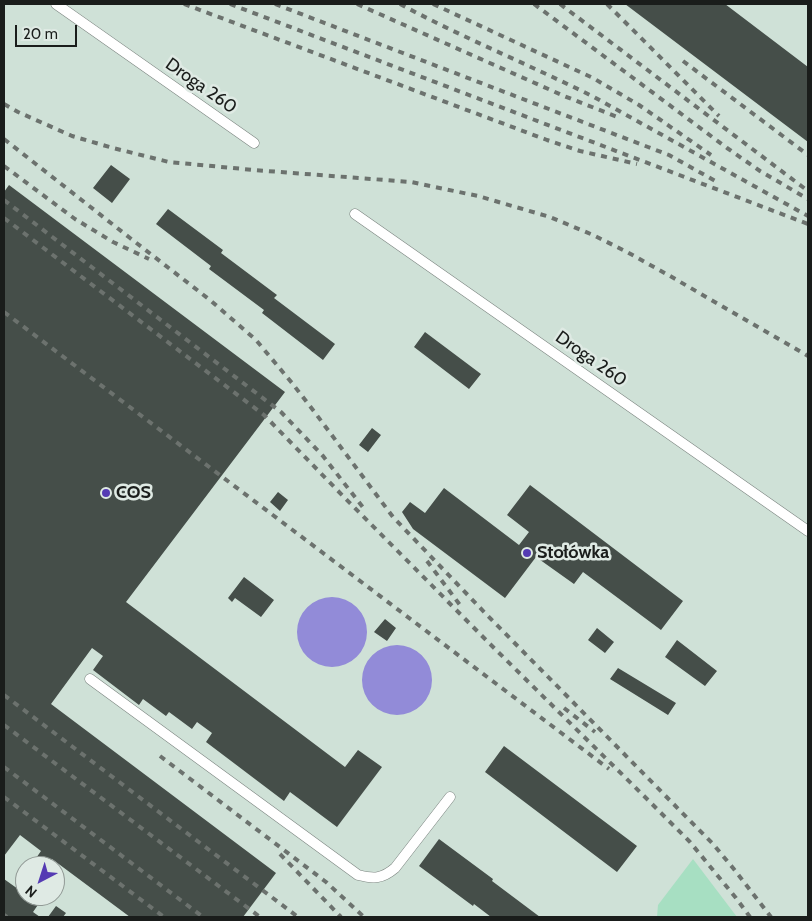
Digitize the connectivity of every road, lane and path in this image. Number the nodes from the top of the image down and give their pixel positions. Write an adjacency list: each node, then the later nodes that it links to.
1 (56, 4): 2 (lane, Droga 260)
2 (254, 143)
3 (355, 214): 4 (lane, Droga 260)
4 (808, 532)
5 (90, 679): 6 (lane)
6 (450, 797)

